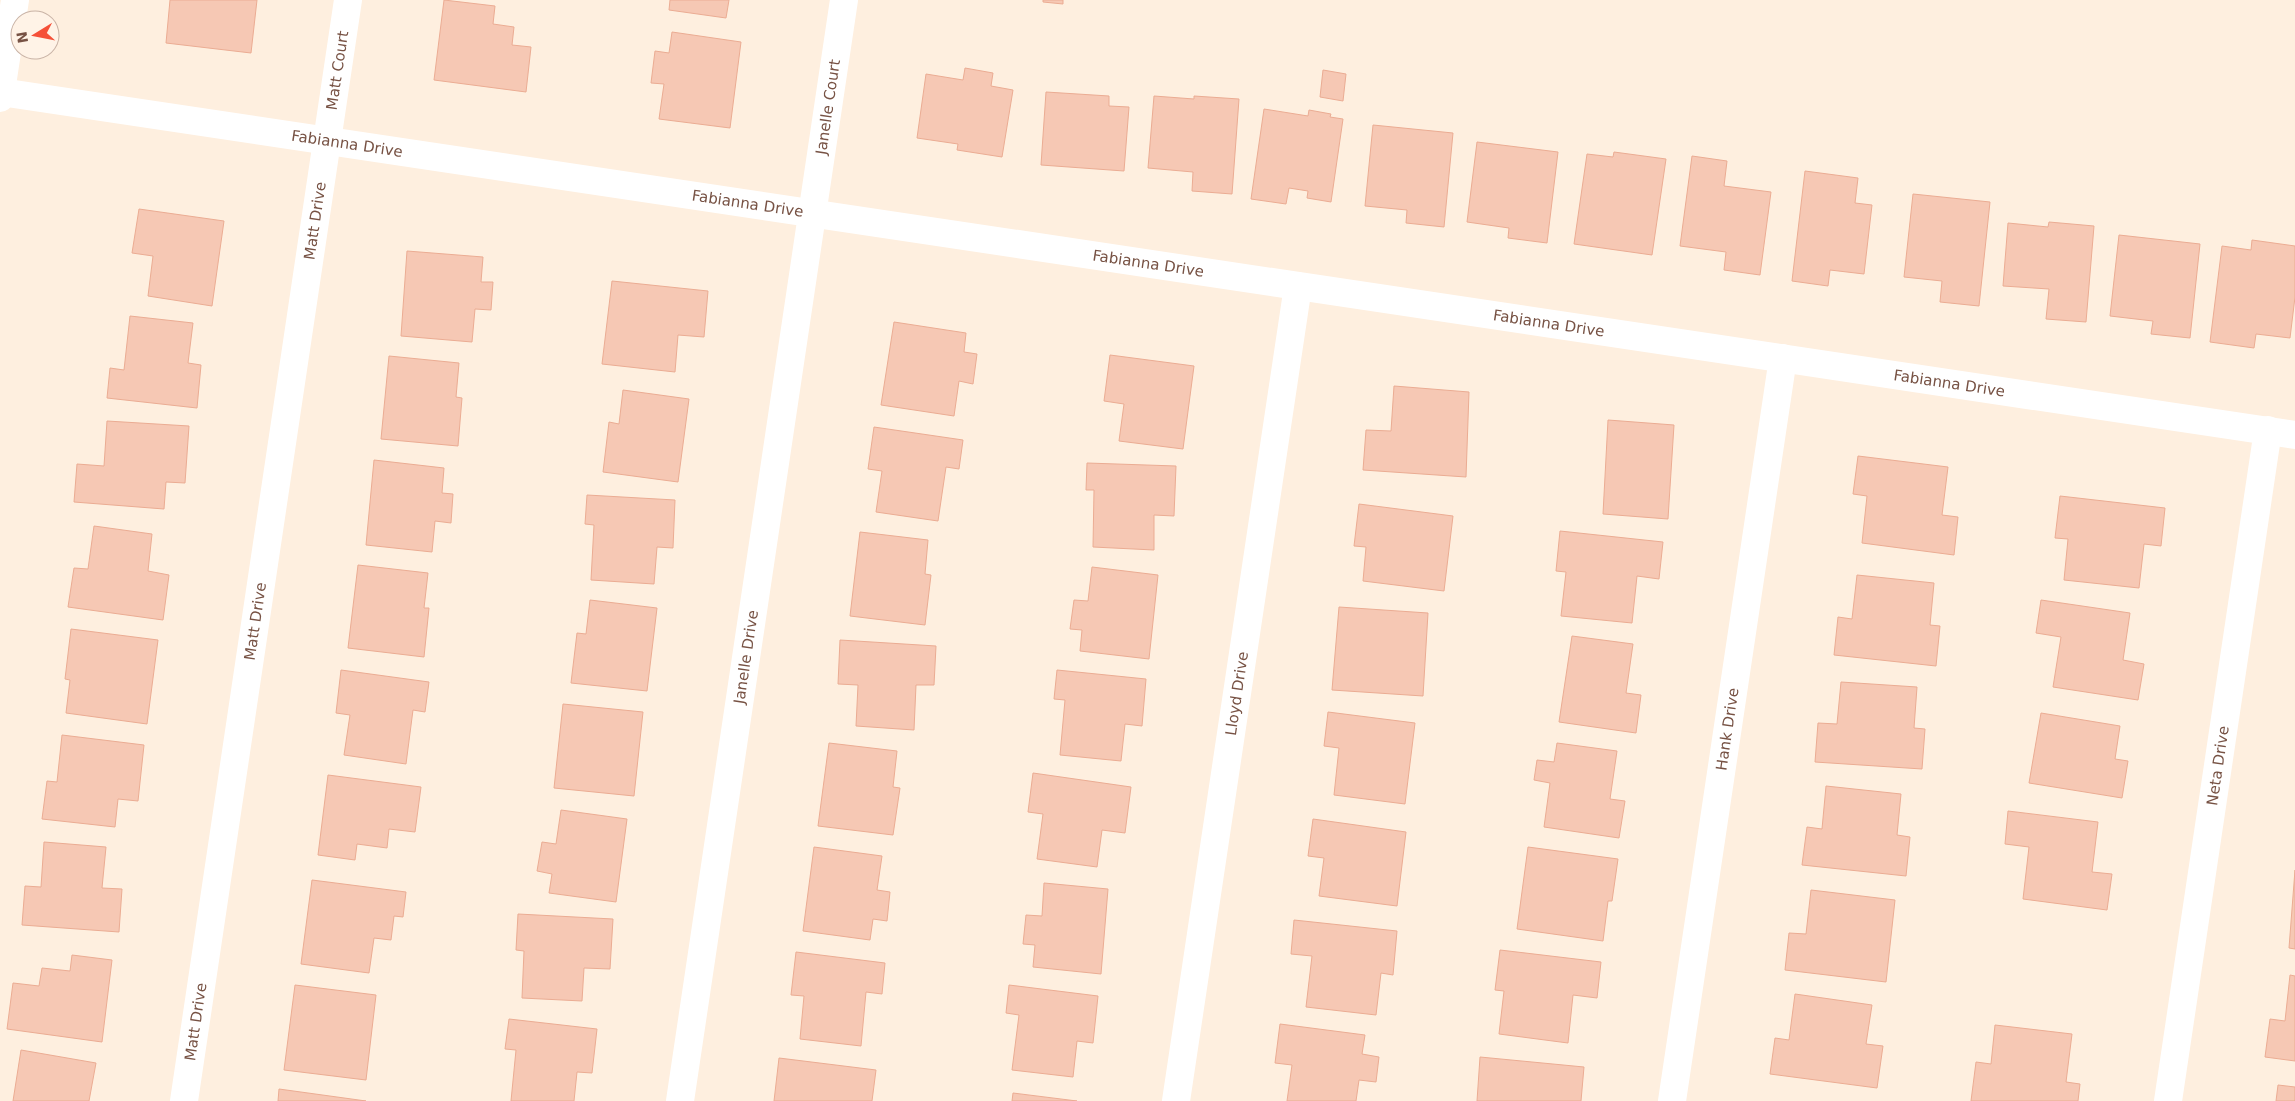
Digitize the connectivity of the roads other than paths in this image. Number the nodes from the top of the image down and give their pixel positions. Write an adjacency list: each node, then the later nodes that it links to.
1 (15, 0): 4 (street)
2 (348, 0): 5 (street, Matt Court)
3 (844, 0): 6 (street, Janelle Court)
4 (0, 95): 5 (street, Fabianna Drive)
5 (327, 141): 6 (street, Fabianna Drive); 11 (street, Matt Drive)
6 (812, 213): 7 (street, Fabianna Drive); 12 (street, Janelle Drive)
7 (1298, 286): 8 (street, Fabianna Drive); 13 (street, Lloyd Drive)
8 (1783, 358): 9 (street, Fabianna Drive); 14 (street, Hank Drive)
9 (2268, 430): 10 (street, Fabianna Drive); 15 (street, Neta Drive)
10 (2295, 434)
11 (184, 1101)
12 (680, 1101)
13 (1176, 1101)
14 (1672, 1101)
15 (2168, 1101)

